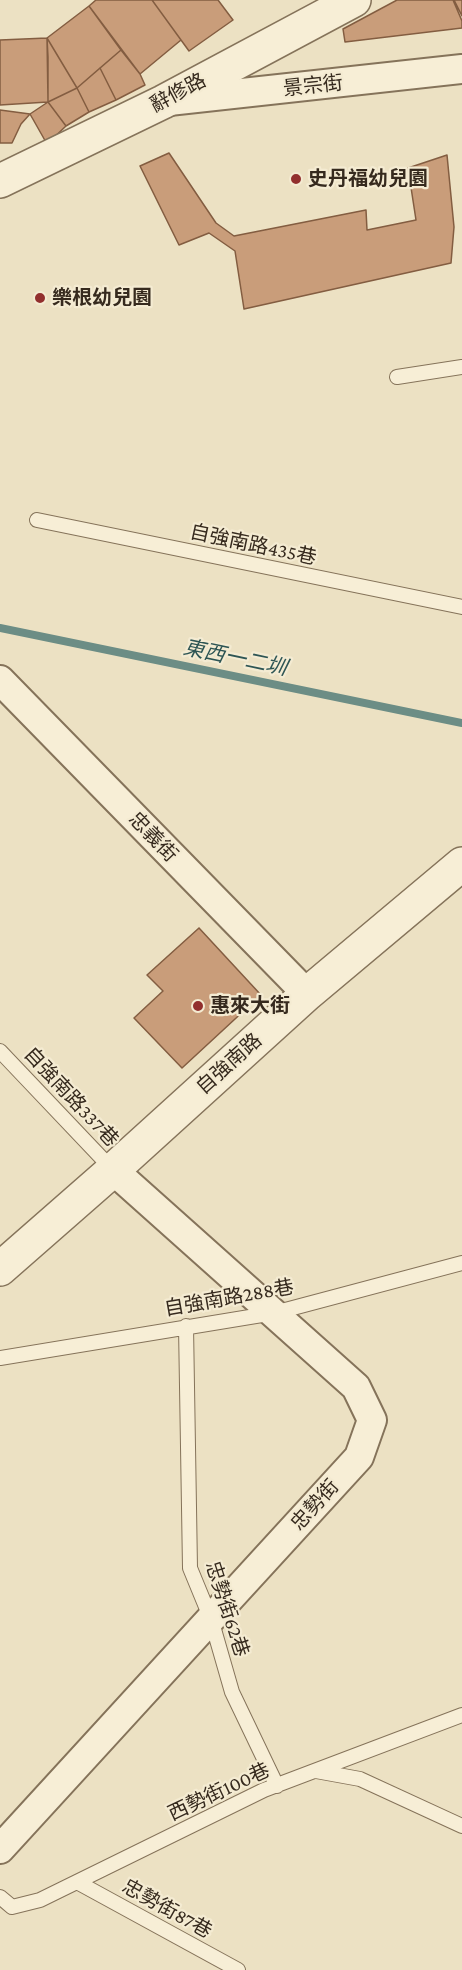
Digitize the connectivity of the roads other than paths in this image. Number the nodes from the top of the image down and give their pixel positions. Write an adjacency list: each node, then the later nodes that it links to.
1 (354, 0): 3 (street, 辭修路)
2 (462, 69): 3 (street, 景宗街)
3 (163, 102): 4 (street, 辭修路)
4 (0, 182)
5 (462, 367): 6 (lane)
6 (397, 377)
7 (37, 520): 8 (lane, 自強南路435巷)
8 (462, 607)
9 (0, 680): 11 (street, 忠義街)
10 (462, 864): 11 (street, 自強南路)
11 (307, 994): 13 (street, 自強南路)
12 (0, 1050): 13 (lane, 自強南路337巷)
13 (113, 1170): 15 (street, 自強南路); 16 (street, 忠勢街)
14 (462, 1263): 16 (lane, 自強南路288巷)
15 (0, 1269)
16 (274, 1313): 17 (lane, 自強南路288巷); 19 (street, 忠勢街)
17 (186, 1326): 18 (lane, 自強南路288巷); 19 (lane, 忠勢街62巷)
18 (0, 1358)
19 (211, 1619): 22 (lane, 忠勢街62巷); 24 (street, 忠勢街)
20 (462, 1715): 21 (lane, 西勢街100巷)
21 (316, 1771): 22 (lane, 西勢街100巷); 23 (lane)
22 (277, 1785): 25 (lane, 西勢街100巷)
23 (462, 1826)
24 (0, 1849)
25 (77, 1882): 26 (lane, 西勢街100巷); 27 (lane, 忠勢街87巷)
26 (0, 1897)
27 (238, 1970)

